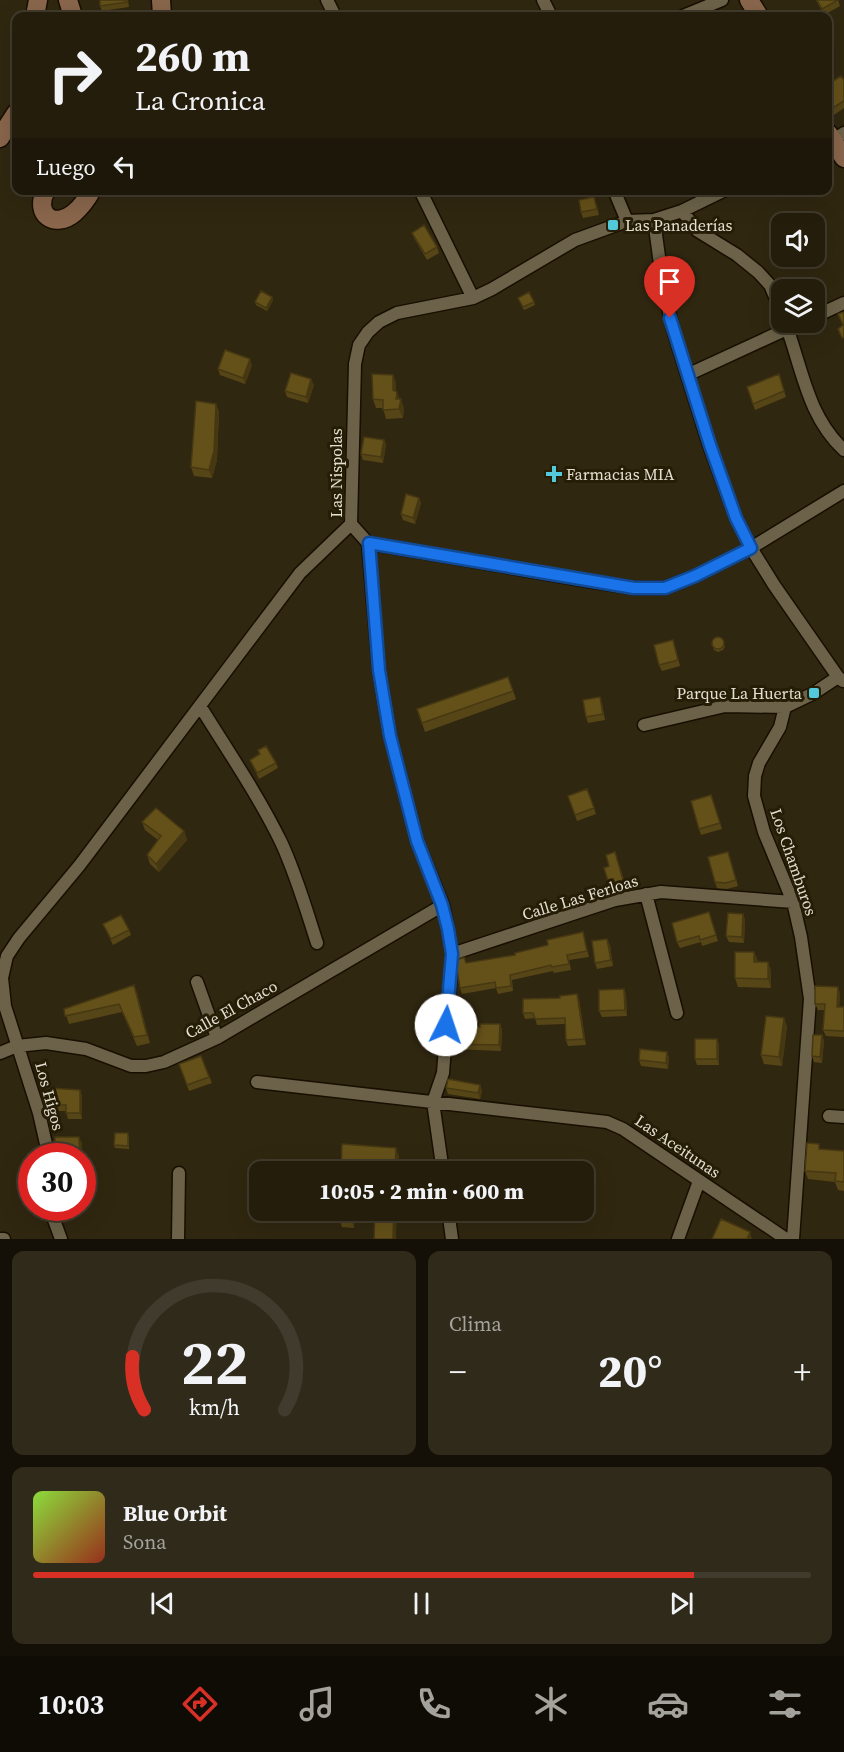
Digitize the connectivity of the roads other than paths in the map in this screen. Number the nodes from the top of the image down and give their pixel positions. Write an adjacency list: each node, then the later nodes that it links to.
1 (722, 0): 2 (street)
2 (693, 12)
3 (12, 119): 5 (street)
4 (833, 137): 6 (street)
5 (0, 138)
6 (844, 158)
7 (44, 195): 8 (street)
8 (89, 195)
9 (422, 195): 16 (street)
10 (616, 195): 14 (street)
11 (715, 195): 12 (street, Las Nispolas)
12 (682, 211): 13 (street, Las Nispolas); 15 (street)
13 (654, 220): 14 (street, Las Nispolas); 21 (street)
14 (627, 221): 16 (street, Las Nispolas)
15 (771, 287)
16 (473, 298): 24 (street, Las Nispolas)
17 (844, 303): 18 (street)
18 (825, 312)
19 (772, 333): 21 (street)
20 (788, 333): 22 (street)
21 (687, 375): 26 (street)
22 (844, 450)
23 (844, 491): 26 (street)
24 (351, 524): 25 (street, Las Nispolas); 28 (street, Los Higos)
25 (369, 543): 26 (street); 33 (street)
26 (751, 548): 27 (street)
27 (841, 679): 29 (street)
28 (200, 706): 34 (street); 39 (street, Los Higos)
29 (785, 707): 30 (street); 32 (street, Los Chamburos)
30 (644, 725)
31 (646, 894): 32 (street, Calle Las Ferloas); 35 (street, Calle Las Ferloas); 37 (street)
32 (793, 902): 56 (street, Los Chamburos)
33 (442, 905): 35 (street); 38 (street, Calle El Chaco)
34 (316, 943)
35 (452, 954): 42 (street)
36 (197, 982): 38 (street)
37 (677, 1013)
38 (217, 1038): 39 (street, Calle El Chaco)
39 (17, 1046): 40 (street, Calle El Chaco); 45 (street, Los Higos)
40 (0, 1053)
41 (257, 1082): 42 (street, Las Aceitunas)
42 (433, 1102): 46 (street); 48 (street, Las Aceitunas)
43 (828, 1116): 44 (street)
44 (844, 1117)
45 (46, 1143)
46 (441, 1161)
47 (179, 1173): 52 (street)
48 (699, 1181): 54 (street); 55 (street, Las Aceitunas)
49 (54, 1221): 51 (street)
50 (450, 1221): 53 (street)
51 (61, 1239)
52 (178, 1239)
53 (452, 1239)
54 (678, 1239)
55 (786, 1239)
56 (793, 1239)

